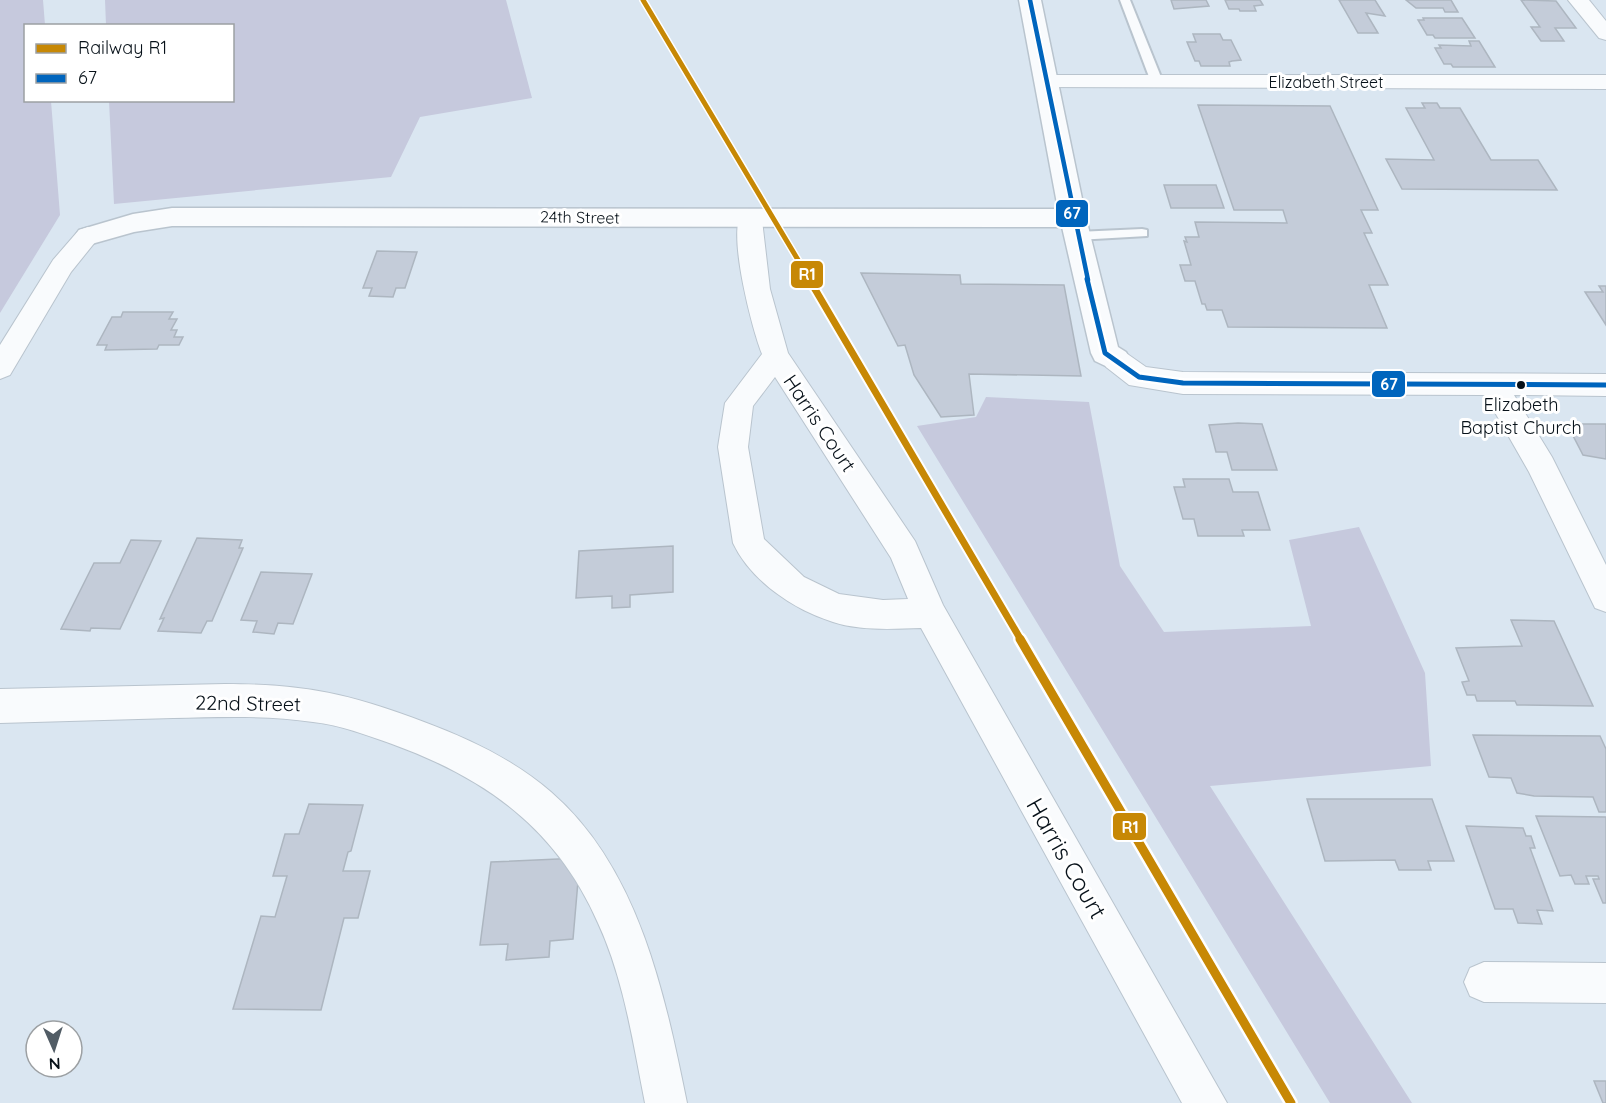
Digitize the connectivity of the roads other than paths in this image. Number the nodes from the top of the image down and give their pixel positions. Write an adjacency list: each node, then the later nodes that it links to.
1 (1030, 0): 6 (street)
2 (1125, 0): 7 (lane)
3 (1578, 0): 4 (street)
4 (1606, 34)
5 (1606, 81): 7 (street, Elizabeth Street)
6 (1046, 82): 7 (street, Elizabeth Street); 9 (street)
7 (1157, 82)
8 (750, 220): 9 (street, 24th Street); 11 (street, 24th Street); 12 (street, Harris Court)
9 (1075, 227): 10 (lane); 13 (street)
10 (1142, 233)
11 (88, 236): 14 (street)
12 (776, 356): 18 (street, Harris Court); 18 (street)
13 (1116, 360): 15 (street)
14 (0, 368)
15 (1493, 385): 16 (street); 17 (street)
16 (1606, 386)
17 (1606, 598)
18 (930, 613): 23 (street, Harris Court)
19 (0, 706): 22 (street, 22nd Street)
20 (1484, 982): 21 (street)
21 (1606, 983)
22 (666, 1103)
23 (1206, 1103)

